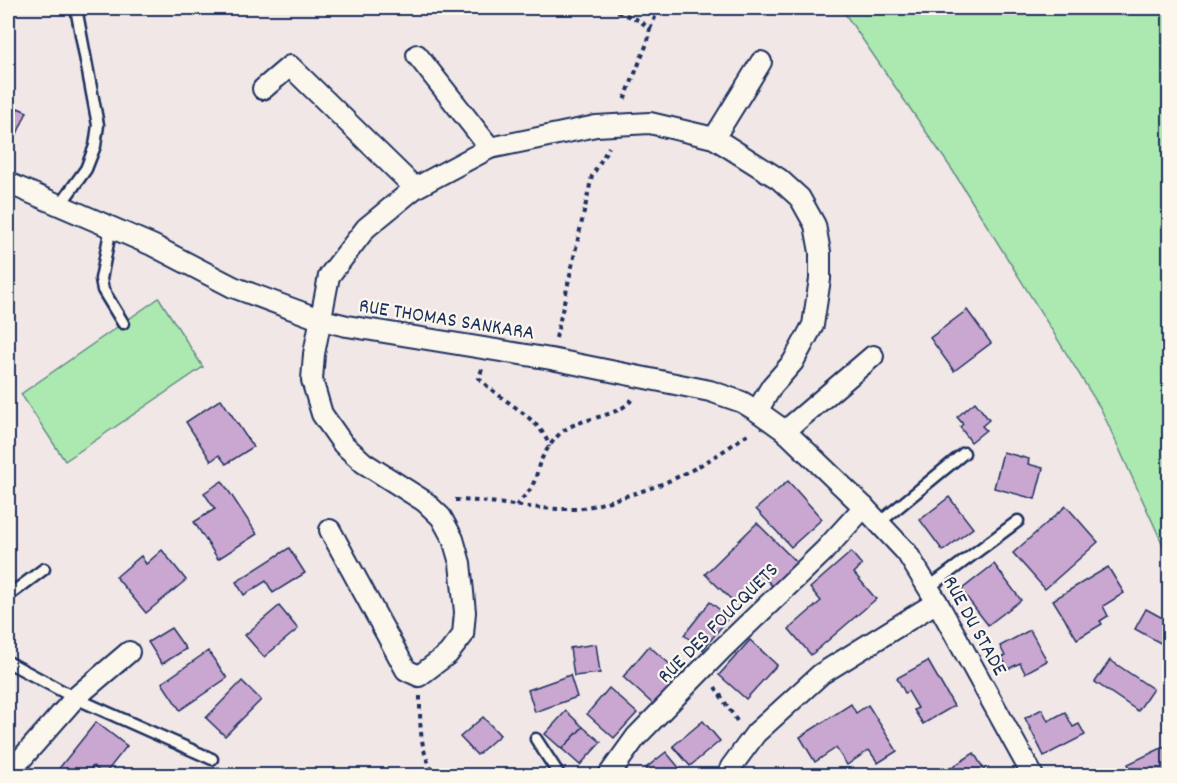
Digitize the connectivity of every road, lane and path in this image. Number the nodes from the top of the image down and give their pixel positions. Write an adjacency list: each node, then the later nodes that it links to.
1 (76, 8): 13 (lane)
2 (609, 8): 4 (path)
3 (659, 8): 4 (path)
4 (650, 29): 8 (path)
5 (417, 55): 10 (street)
6 (761, 62): 9 (street)
7 (263, 89): 12 (street)
8 (618, 124): 9 (street); 10 (street); 19 (path)
9 (714, 138): 21 (street)
10 (490, 148): 12 (street)
11 (8, 183): 13 (street, RUE THOMAS SANKARA)
12 (416, 188): 15 (street)
13 (60, 205): 14 (street, RUE THOMAS SANKARA)
14 (111, 227): 15 (street, RUE THOMAS SANKARA); 16 (lane)
15 (322, 320): 17 (street, RUE THOMAS SANKARA); 27 (street)
16 (123, 323)
17 (485, 349): 19 (street, RUE THOMAS SANKARA); 23 (path)
18 (873, 356): 22 (street)
19 (551, 359): 20 (street, RUE THOMAS SANKARA)
20 (641, 377): 21 (street, RUE THOMAS SANKARA); 23 (path)
21 (762, 414): 22 (street, RUE THOMAS SANKARA); 25 (path)
22 (785, 431): 26 (street, RUE THOMAS SANKARA)
23 (549, 448): 25 (path)
24 (964, 453): 29 (lane)
25 (516, 507): 27 (path)
26 (864, 507): 29 (street, RUE DU STADE); 36 (street, RUE DES FOUCQUETS)
27 (438, 514): 37 (street)
28 (1018, 521): 32 (lane)
29 (879, 523): 32 (street, RUE DU STADE)
30 (330, 530): 37 (street)
31 (44, 569): 33 (lane)
32 (933, 595): 40 (street); 47 (street, RUE DU STADE)
33 (8, 596)
34 (129, 652): 38 (street)
35 (8, 662): 38 (lane)
36 (703, 668): 40 (path); 45 (street, RUE DES FOUCQUETS)
37 (419, 676): 43 (path)
38 (75, 698): 41 (lane); 42 (street)
39 (536, 739): 44 (lane)
40 (743, 751): 46 (street)
41 (212, 759)
42 (8, 774)
43 (436, 776)
44 (560, 776)
45 (608, 776)
46 (728, 776)
47 (1033, 776)

